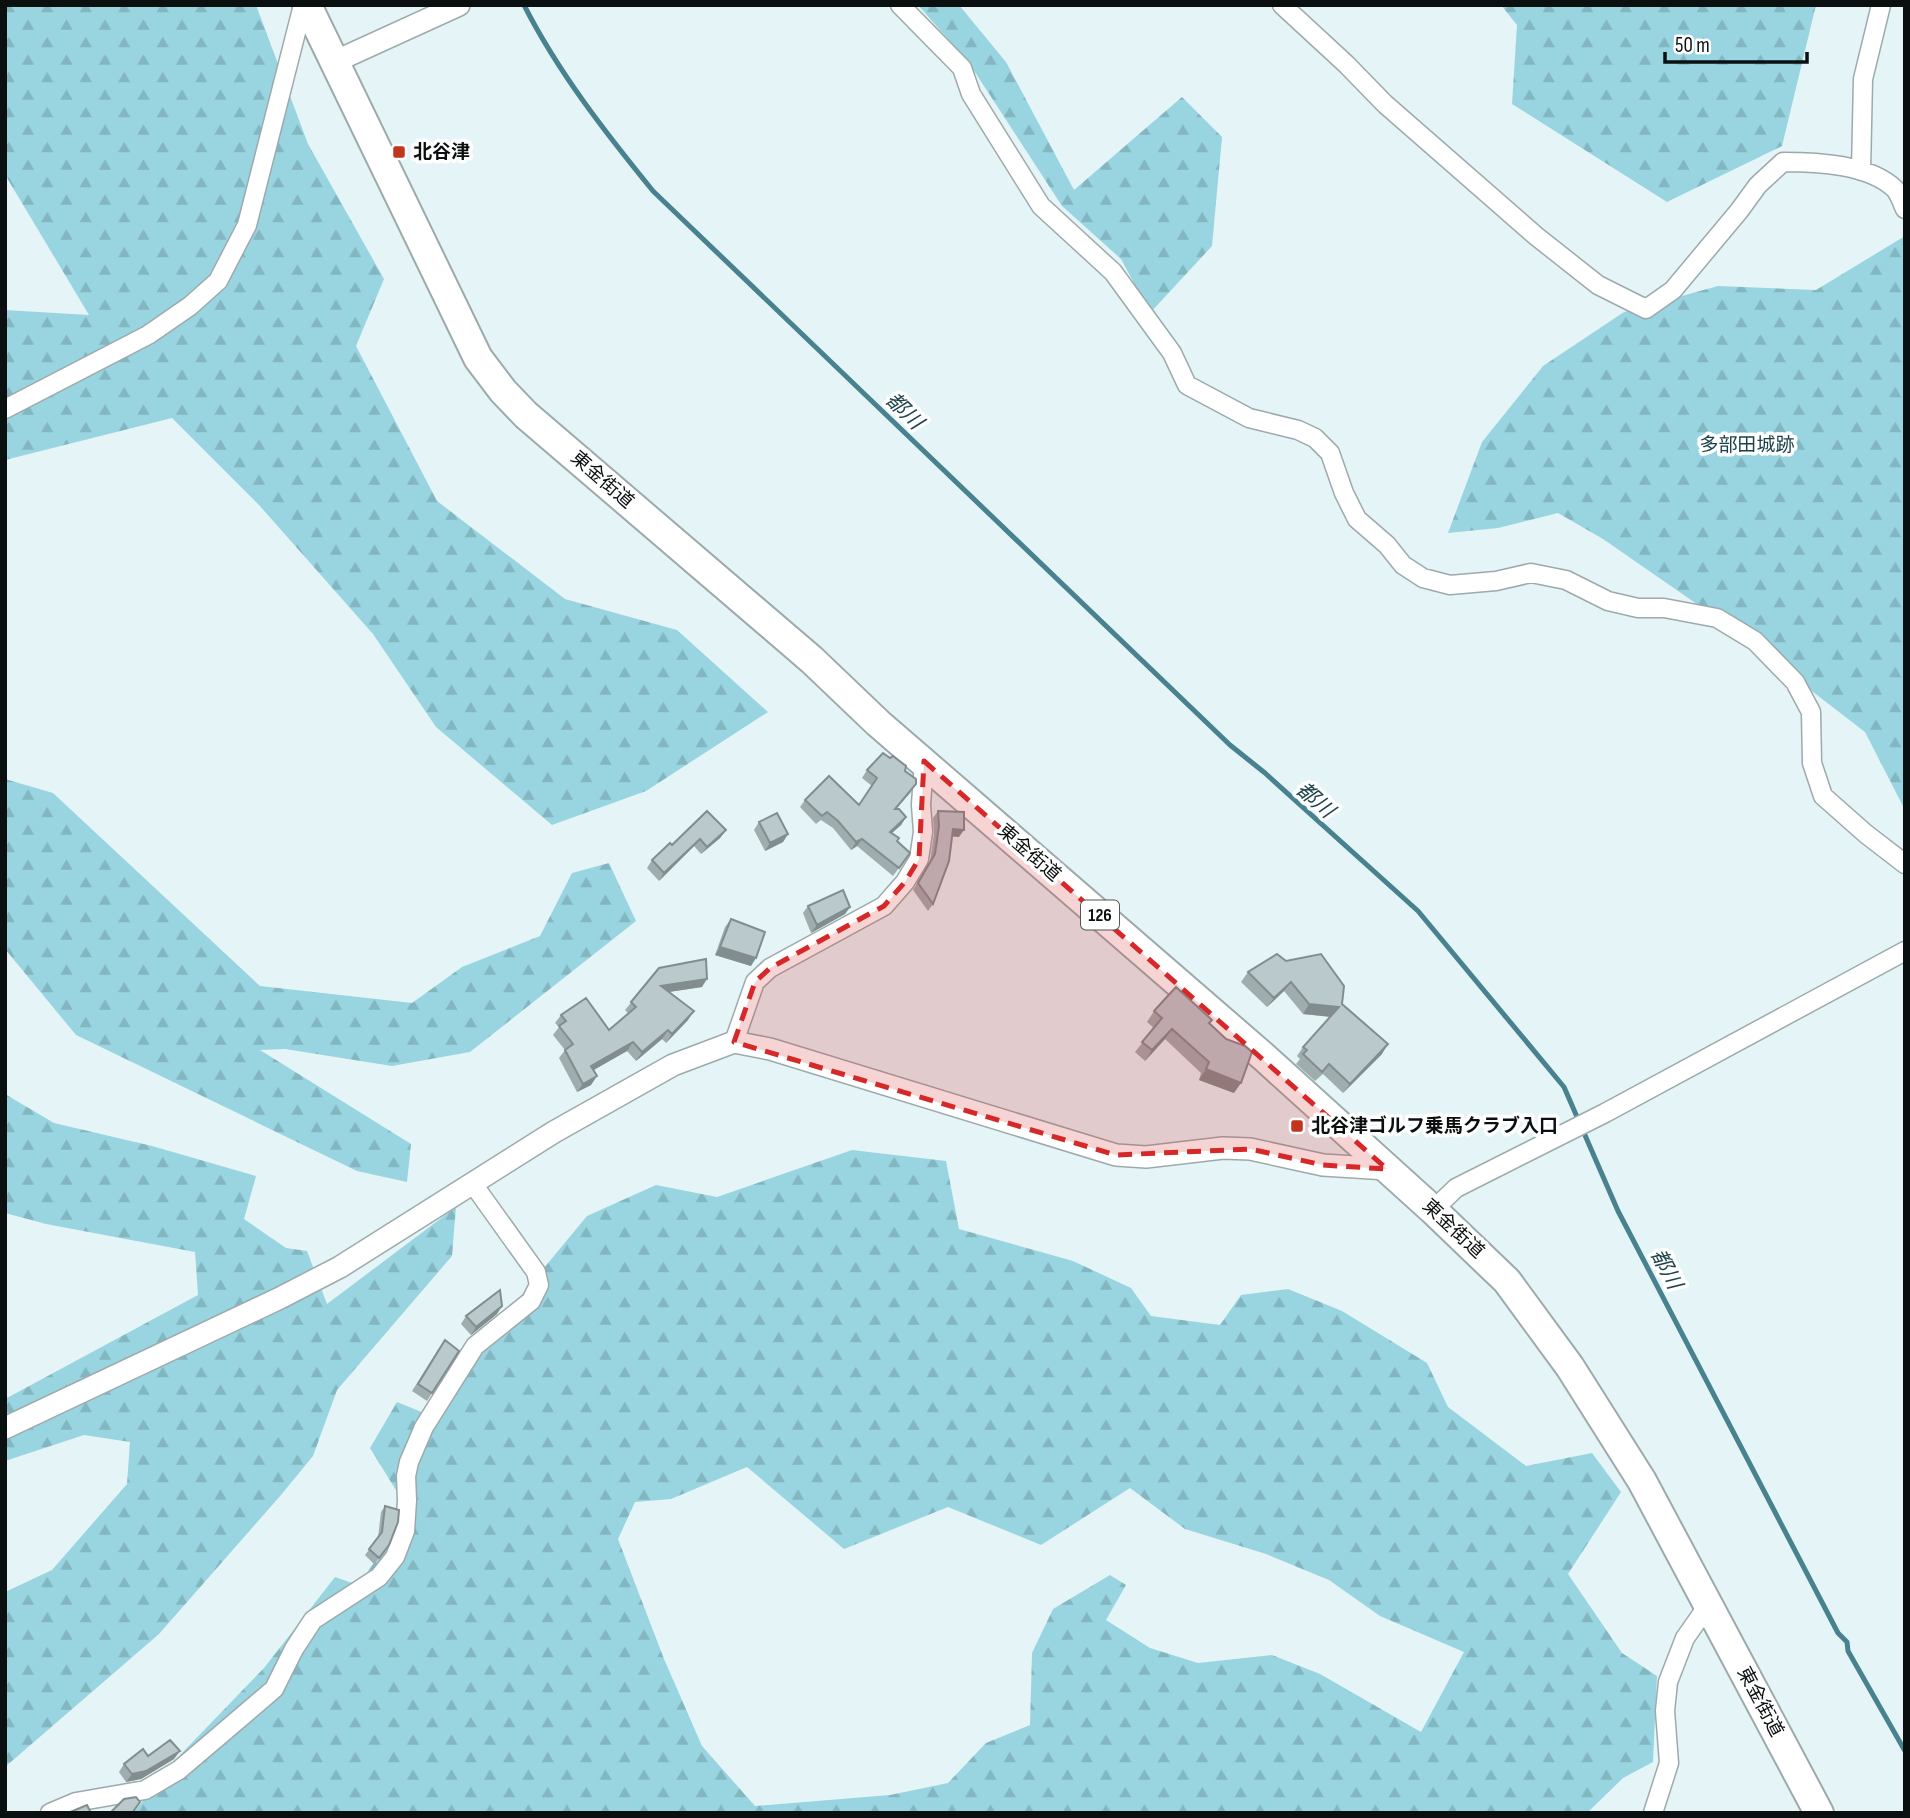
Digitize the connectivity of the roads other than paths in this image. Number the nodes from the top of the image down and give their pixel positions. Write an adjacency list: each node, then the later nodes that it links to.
1 (305, 5): 6 (highway, 東金街道 / 126); 9 (street)
2 (459, 5): 6 (street)
3 (900, 5): 11 (street)
4 (1282, 5): 7 (street)
5 (1881, 5): 7 (street)
6 (334, 62): 10 (highway, 東金街道 / 126)
7 (1860, 171): 8 (street)
8 (1905, 209)
9 (5, 409)
10 (924, 761): 13 (street); 14 (highway, 東金街道 / 126)
11 (1905, 864)
12 (1905, 951): 16 (street)
13 (734, 1042): 14 (street); 15 (street)
14 (1387, 1169): 16 (highway, 東金街道 / 126)
15 (473, 1184): 17 (street); 19 (street)
16 (1433, 1210): 18 (highway, 東金街道 / 126)
17 (5, 1428)
18 (1709, 1605): 20 (street); 21 (highway, 東金街道 / 126)
19 (50, 1813)
20 (1653, 1813)
21 (1819, 1813)

